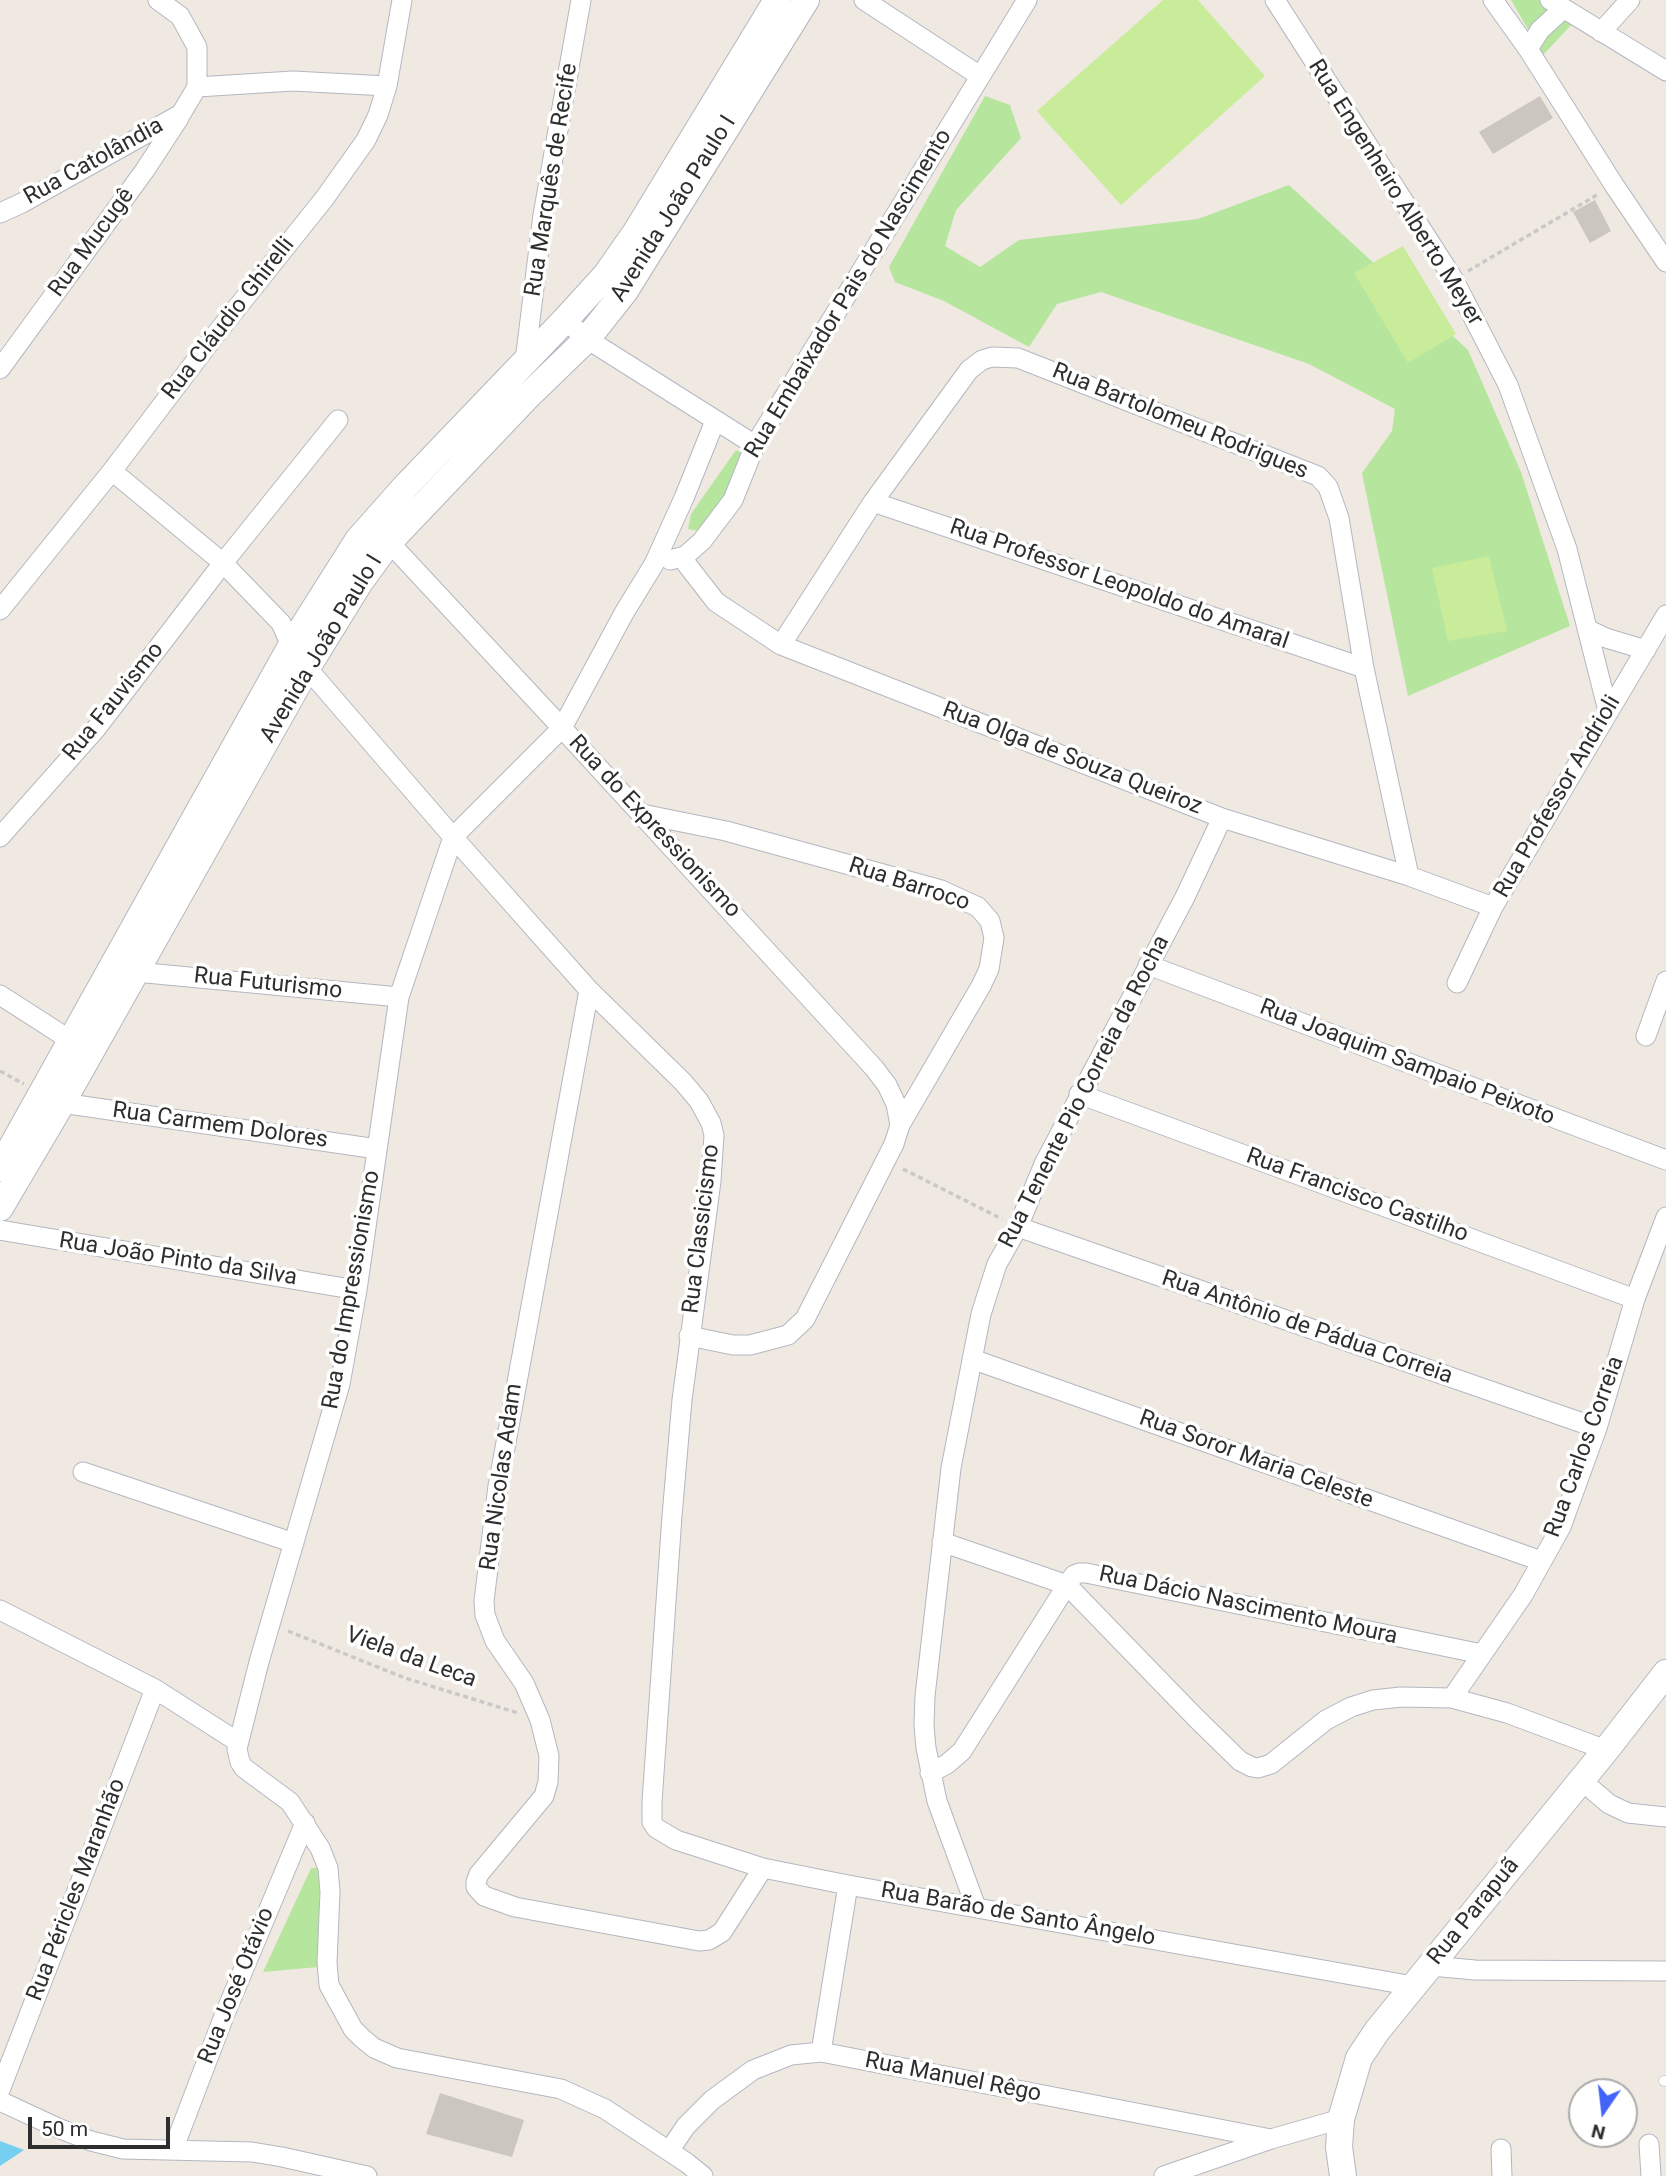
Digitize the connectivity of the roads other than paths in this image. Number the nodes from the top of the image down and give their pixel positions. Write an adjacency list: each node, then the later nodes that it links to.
1 (158, 0): 16 (street, Rua Catolândia)
2 (402, 0): 17 (street, Rua Cláudio Ghirelli)
3 (581, 0): 23 (street, Rua Marquês de Recife)
4 (777, 0): 21 (main road, Avenida João Paulo I)
5 (806, 0): 22 (main road, Avenida João Paulo I)
6 (864, 0): 15 (street)
7 (1027, 0): 15 (street, Rua Embaixador Pais do Nascimento)
8 (1275, 0): 37 (street, Rua Engenheiro Alberto Meyer)
9 (1493, 0): 13 (street)
10 (1630, 0): 12 (street)
11 (1556, 4): 12 (street); 13 (street)
12 (1601, 32): 14 (street)
13 (1528, 49): 20 (street)
14 (1666, 71)
15 (979, 76): 27 (street, Rua Embaixador Pais do Nascimento)
16 (197, 86): 17 (street); 18 (street, Rua Catolândia)
17 (387, 86): 29 (street, Rua Cláudio Ghirelli)
18 (181, 114): 19 (street, Rua Catolândia); 24 (street, Rua Mucugê)
19 (0, 213)
20 (1666, 262)
21 (565, 320): 22 (street); 23 (main road, Avenida João Paulo I)
22 (587, 339): 26 (street); 31 (main road, Avenida João Paulo I)
23 (525, 361): 28 (main road, Avenida João Paulo I)
24 (0, 369)
25 (338, 420): 33 (street, Rua Fauvismo)
26 (715, 421): 27 (street); 34 (street)
27 (755, 444): 32 (street, Rua Embaixador Pais do Nascimento)
28 (437, 453): 31 (main road); 39 (main road, Avenida João Paulo I)
29 (112, 471): 33 (street, Rua Classicismo); 35 (street, Rua Cláudio Ghirelli)
30 (873, 502): 38 (street, Rua Bartolomeu Rodrigues); 42 (street, Rua Professor Leopoldo do Amaral); 42 (street, Rua Bartolomeu Rodrigues)
31 (389, 542): 41 (main road, Avenida João Paulo I); 44 (street, Rua do Expressionismo)
32 (681, 557): 34 (street, Rua Embaixador Pais do Nascimento); 38 (street, Rua Olga de Souza Queiroz)
33 (223, 563): 39 (street, Rua Classicismo); 48 (street, Rua Fauvismo)
34 (654, 564): 44 (street)
35 (0, 610)
36 (1666, 615): 40 (street, Rua Professor Andrioli)
37 (1587, 629): 40 (street); 43 (street, Rua Engenheiro Alberto Meyer)
38 (780, 645): 46 (street, Rua Olga de Souza Queiroz)
39 (292, 646): 41 (street, Rua Classicismo); 59 (main road, Avenida João Paulo I)
40 (1646, 650): 43 (street, Rua Professor Andrioli)
41 (307, 668): 47 (street, Rua Classicismo); 52 (main road, Avenida João Paulo I)
42 (1364, 668): 49 (street, Rua Bartolomeu Rodrigues)
43 (1608, 711): 50 (street, Rua Professor Andrioli)
44 (562, 728): 45 (street, Rua do Expressionismo); 47 (street)
45 (642, 814): 62 (street, Rua do Expressionismo); 62 (street, Rua Barroco)
46 (1222, 818): 49 (street, Rua Olga de Souza Queiroz); 51 (street, Rua Tenente Pio Correia da Rocha)
47 (453, 836): 55 (street, Rua Classicismo); 57 (street, Rua do Impressionismo)
48 (0, 837)
49 (1409, 876): 50 (street, Rua Olga de Souza Queiroz)
50 (1493, 907): 54 (street, Rua Professor Andrioli)
51 (1148, 965): 60 (street, Rua Tenente Pio Correia da Rocha); 64 (street, Rua Joaquim Sampaio Peixoto)
52 (136, 972): 57 (street, Rua Futurismo); 61 (main road, Avenida João Paulo I)
53 (1666, 981): 58 (street)
54 (1457, 983)
55 (589, 990): 72 (street, Rua Classicismo); 92 (street, Rua Nicolas Adam)
56 (0, 995): 59 (street)
57 (400, 997): 63 (street, Rua do Impressionismo)
58 (1646, 1036)
59 (70, 1040): 65 (main road, Avenida João Paulo I)
60 (1079, 1094): 68 (street, Rua Tenente Pio Correia da Rocha); 71 (street, Rua Francisco Castilho)
61 (62, 1103): 63 (street, Rua Carmem Dolores); 66 (main road, Avenida João Paulo I)
62 (900, 1125): 72 (street, Rua Barroco)
63 (377, 1149): 70 (street, Rua do Impressionismo)
64 (1666, 1160)
65 (0, 1168)
66 (0, 1208)
67 (1666, 1217): 71 (street, Rua Carlos Correia)
68 (1015, 1226): 73 (street, Rua Tenente Pio Correia da Rocha); 74 (street, Rua Antônio de Pádua Correia)
69 (0, 1230): 70 (street, Rua João Pinto da Silva)
70 (357, 1290): 77 (street, Rua do Impressionismo)
71 (1634, 1299): 74 (street, Rua Carlos Correia)
72 (689, 1336): 89 (street, Rua Classicismo)
73 (972, 1359): 76 (street, Rua Tenente Pio Correia da Rocha); 78 (street, Rua Soror Maria Celeste)
74 (1597, 1428): 78 (street, Rua Carlos Correia)
75 (83, 1472): 77 (street)
76 (942, 1542): 79 (street, Rua Dácio Nascimento Moura); 87 (street, Rua Tenente Pio Correia da Rocha)
77 (294, 1543): 85 (street, Rua do Impressionismo)
78 (1541, 1561): 81 (street, Rua Carlos Correia)
79 (1067, 1585): 81 (street, Rua Dácio Nascimento Moura); 84 (street); 87 (street)
80 (0, 1610): 83 (street)
81 (1482, 1654): 84 (street, Rua Carlos Correia)
82 (1666, 1673): 86 (main road, Rua Parapuã)
83 (155, 1689): 85 (street); 98 (street, Rua Péricles Maranhão)
84 (1452, 1698): 86 (street)
85 (238, 1742): 91 (street)
86 (1606, 1750): 88 (main road, Rua Parapuã)
87 (930, 1773): 94 (street, Rua Tenente Pio Correia da Rocha)
88 (1581, 1780): 90 (street); 96 (main road, Rua Parapuã)
89 (652, 1802): 92 (street, Rua Barão de Santo Ângelo)
90 (1666, 1817)
91 (305, 1823): 104 (street, Rua José Otávio); 105 (street)
92 (763, 1868): 93 (street, Rua Barão de Santo Ângelo)
93 (848, 1885): 94 (street, Rua Barão de Santo Ângelo); 97 (street)
94 (976, 1907): 96 (street, Rua Barão de Santo Ângelo)
95 (1666, 1971): 96 (street, Rua Barão de Santo Ângelo)
96 (1422, 1976): 100 (main road, Rua Parapuã)
97 (821, 2052): 101 (street, Rua Manuel Rêgo); 105 (street, Rua Manuel Rêgo)
98 (0, 2090)
99 (0, 2101): 104 (street)
100 (1341, 2119): 101 (street); 110 (main road, Rua Parapuã)
101 (1271, 2139): 109 (street)
102 (1649, 2144): 112 (street)
103 (1501, 2149): 111 (street)
104 (173, 2150): 107 (street)
105 (669, 2151): 106 (street)
106 (683, 2169): 108 (street)
107 (367, 2176)
108 (703, 2176)
109 (1164, 2176)
110 (1343, 2176)
111 (1502, 2176)
112 (1651, 2176)

